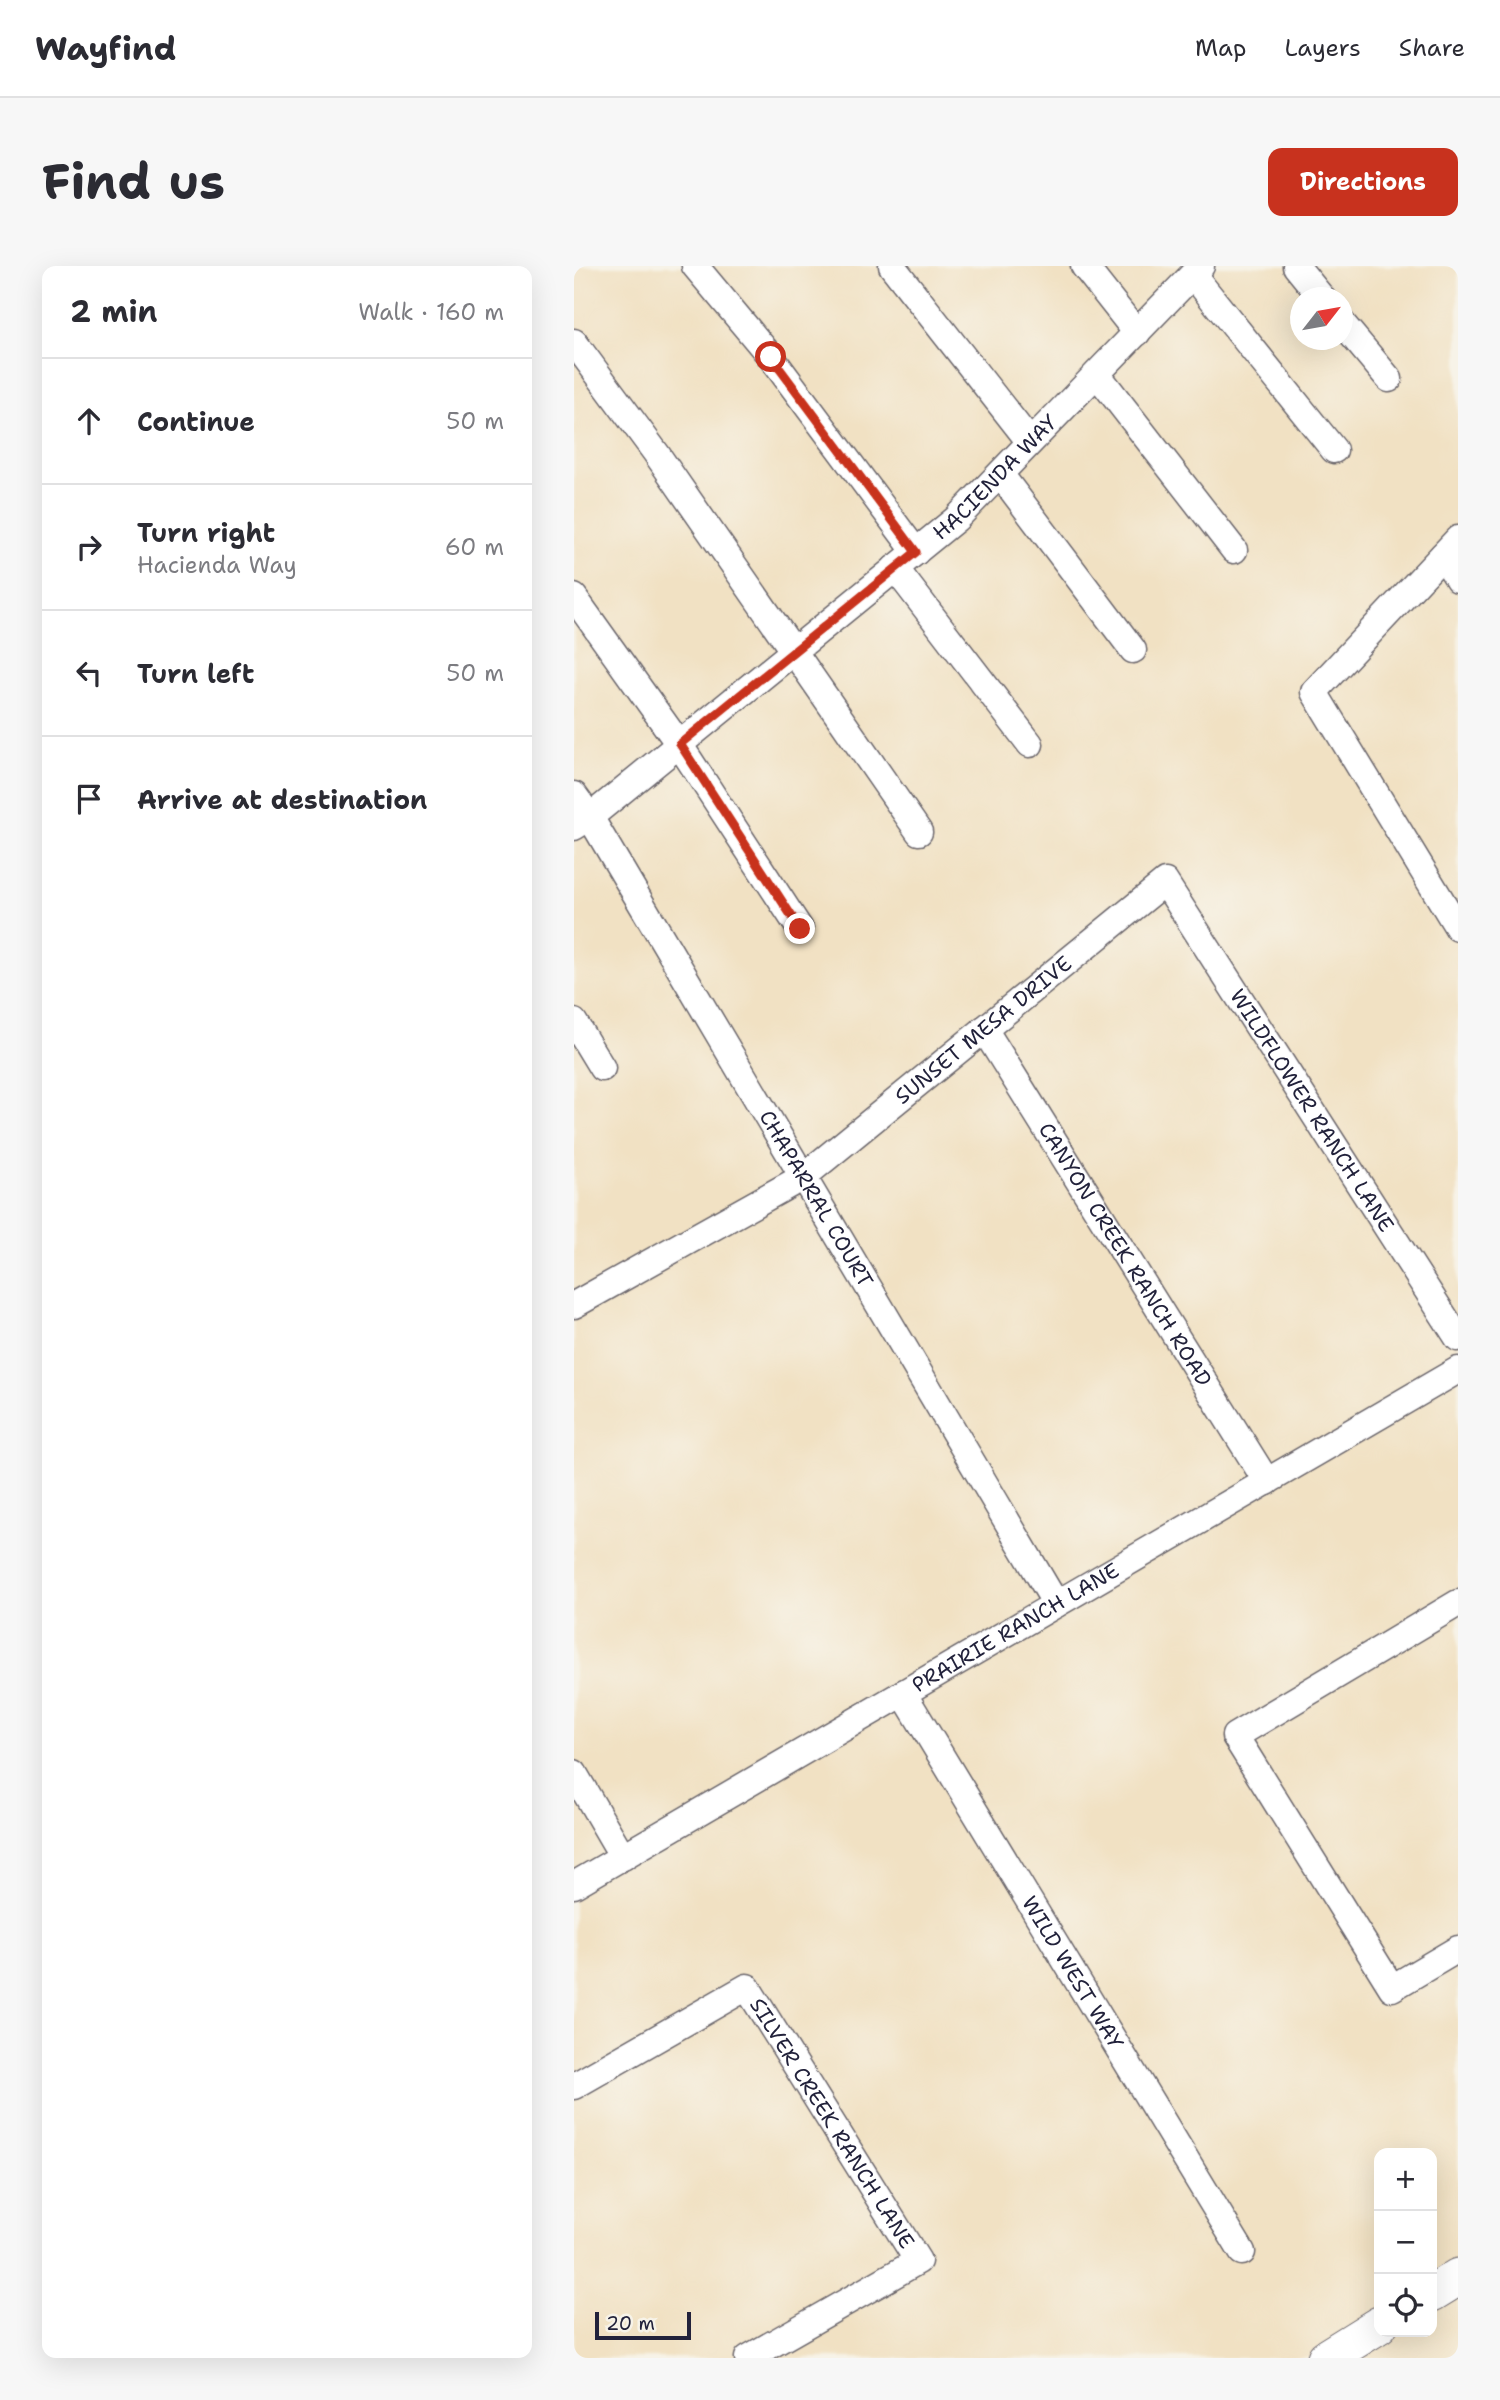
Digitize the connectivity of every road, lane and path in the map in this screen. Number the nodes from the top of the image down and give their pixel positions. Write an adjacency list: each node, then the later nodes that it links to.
1 (695, 266): 17 (street)
2 (892, 266): 12 (street)
3 (1084, 266): 7 (street)
4 (1296, 266): 6 (street)
5 (1197, 270): 7 (street, HACIENDA WAY); 13 (street)
6 (1313, 287)
7 (1137, 333): 10 (street, HACIENDA WAY)
8 (1353, 336): 11 (street)
9 (574, 342): 22 (street)
10 (1097, 373): 12 (street, HACIENDA WAY); 16 (street)
11 (1389, 379)
12 (1030, 442): 14 (street, HACIENDA WAY)
13 (1334, 450)
14 (1000, 474): 17 (street, HACIENDA WAY); 21 (street)
15 (1450, 547): 19 (street); 29 (street)
16 (1234, 550)
17 (916, 552): 18 (street, HACIENDA WAY)
18 (895, 568): 22 (street, HACIENDA WAY); 24 (street)
19 (1458, 579)
20 (574, 597): 23 (street)
21 (1133, 650)
22 (793, 652): 23 (street, HACIENDA WAY); 27 (street)
23 (680, 744): 26 (street, HACIENDA WAY); 30 (street)
24 (1030, 744)
25 (574, 795): 26 (street, CHAPARRAL COURT)
26 (582, 822): 34 (street, CHAPARRAL COURT)
27 (919, 832)
28 (1165, 882): 32 (street, SUNSET MESA DRIVE); 36 (street, WILDFLOWER RANCH LANE)
29 (1458, 928)
30 (800, 929)
31 (574, 1022): 33 (street)
32 (984, 1029): 34 (street, SUNSET MESA DRIVE); 38 (street, CANYON CREEK RANCH ROAD)
33 (603, 1068)
34 (803, 1177): 35 (street, SUNSET MESA DRIVE); 40 (street, CHAPARRAL COURT)
35 (574, 1306)
36 (1458, 1338)
37 (1458, 1370): 38 (street, PRAIRIE RANCH LANE)
38 (1267, 1482): 40 (street, PRAIRIE RANCH LANE)
39 (1458, 1603): 45 (street)
40 (1056, 1604): 41 (street, PRAIRIE RANCH LANE)
41 (903, 1693): 43 (street, PRAIRIE RANCH LANE); 47 (street, WILD WEST WAY)
42 (574, 1773): 43 (street)
43 (623, 1857): 44 (street, PRAIRIE RANCH LANE)
44 (574, 1885)
45 (1458, 1949)
46 (574, 2086): 51 (street, SILVER CREEK RANCH LANE)
47 (1242, 2252)
48 (1458, 2277): 49 (street)
49 (1437, 2290)
50 (1374, 2328): 52 (street)
51 (748, 2358)
52 (1325, 2358)

